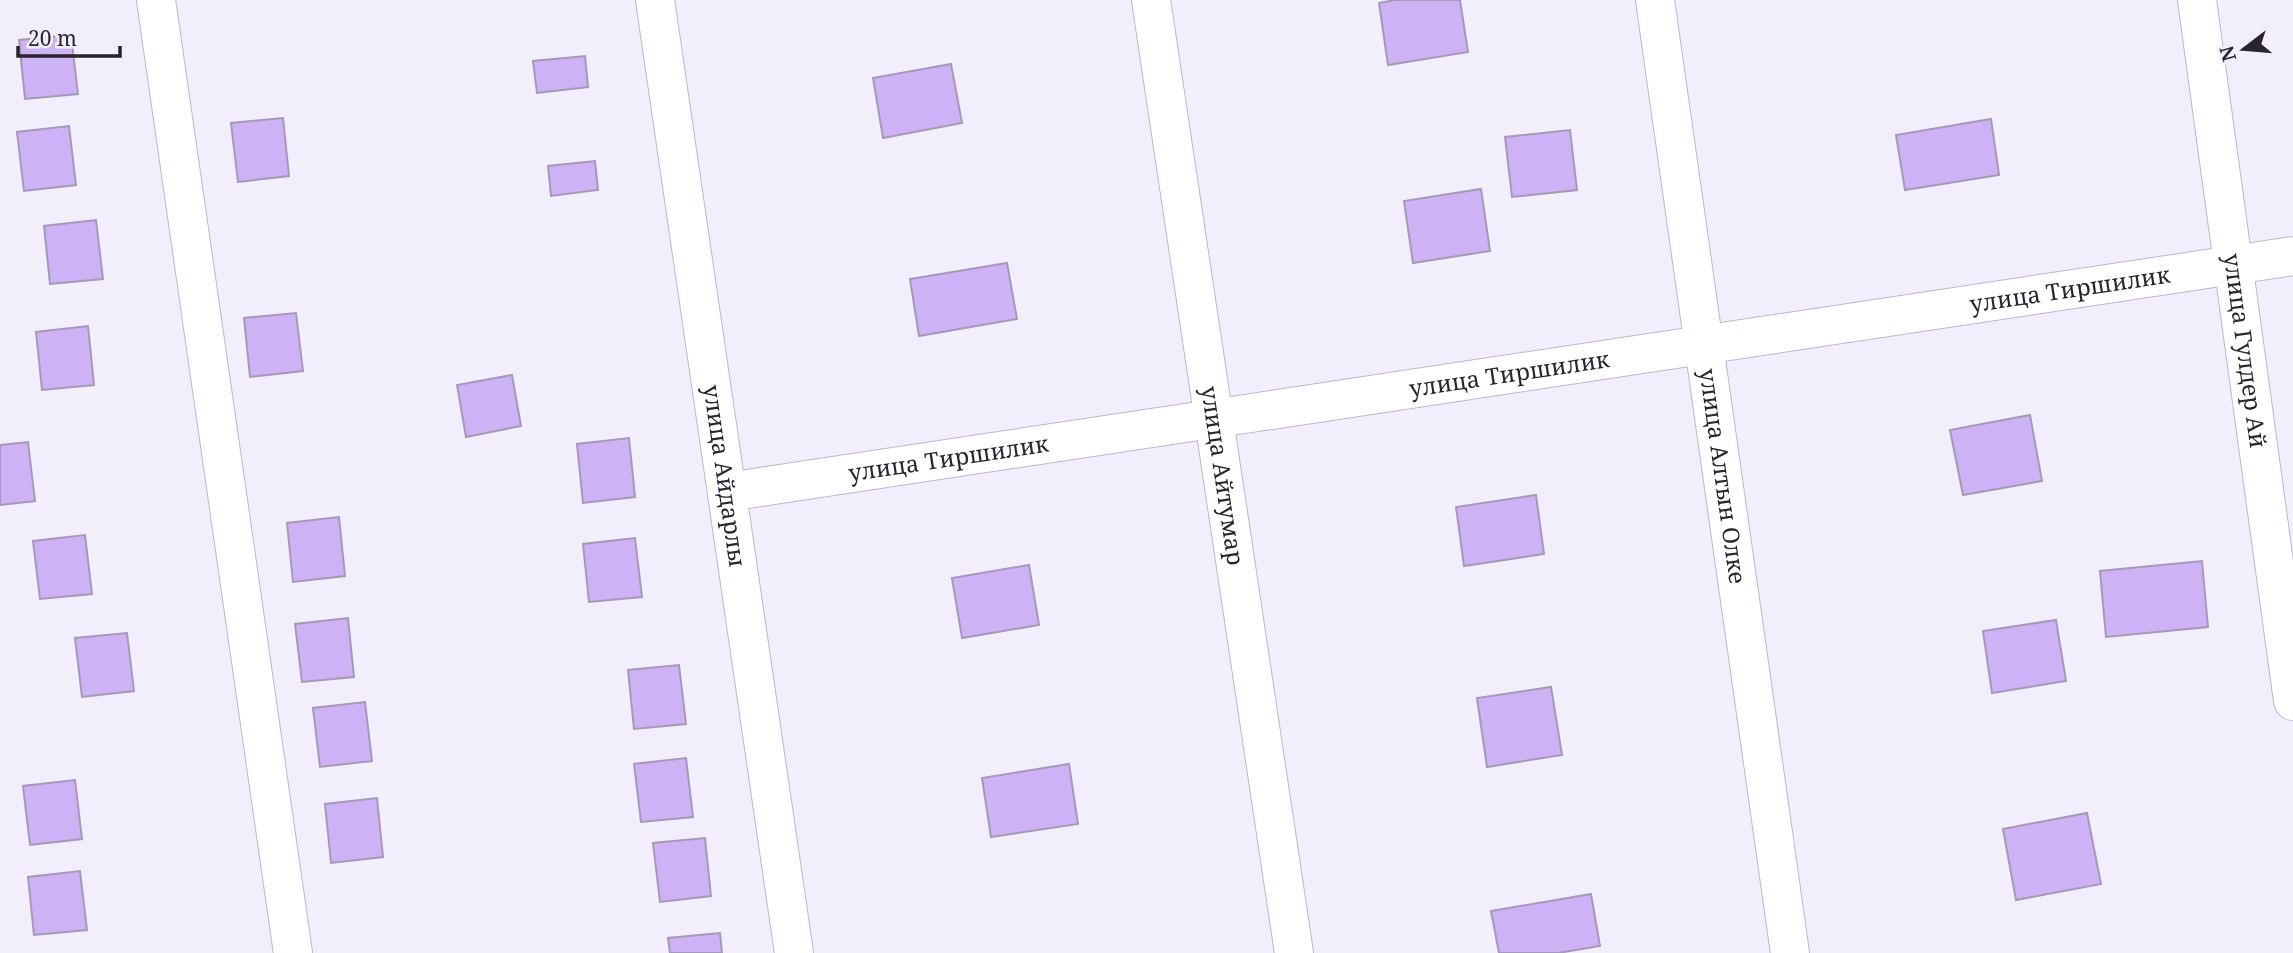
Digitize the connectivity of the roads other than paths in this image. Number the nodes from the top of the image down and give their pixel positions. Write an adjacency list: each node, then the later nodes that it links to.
1 (156, 0): 12 (street)
2 (655, 0): 10 (street, улица Айдарлы)
3 (1151, 0): 9 (street, улица Айтумар)
4 (1655, 0): 8 (street, улица Алтын Олке)
5 (2197, 0): 7 (street, улица Гулдер Ай)
6 (2293, 256): 7 (street, улица Тиршилик)
7 (2233, 265): 8 (street, улица Тиршилик); 11 (street, улица Гулдер Ай)
8 (1704, 345): 9 (street, улица Тиршилик); 15 (street, улица Алтын Олке)
9 (1214, 419): 10 (street, улица Тиршилик); 14 (street, улица Айтумар)
10 (727, 492): 13 (street, улица Айдарлы)
11 (2293, 701)
12 (293, 953)
13 (794, 953)
14 (1294, 953)
15 (1790, 953)

